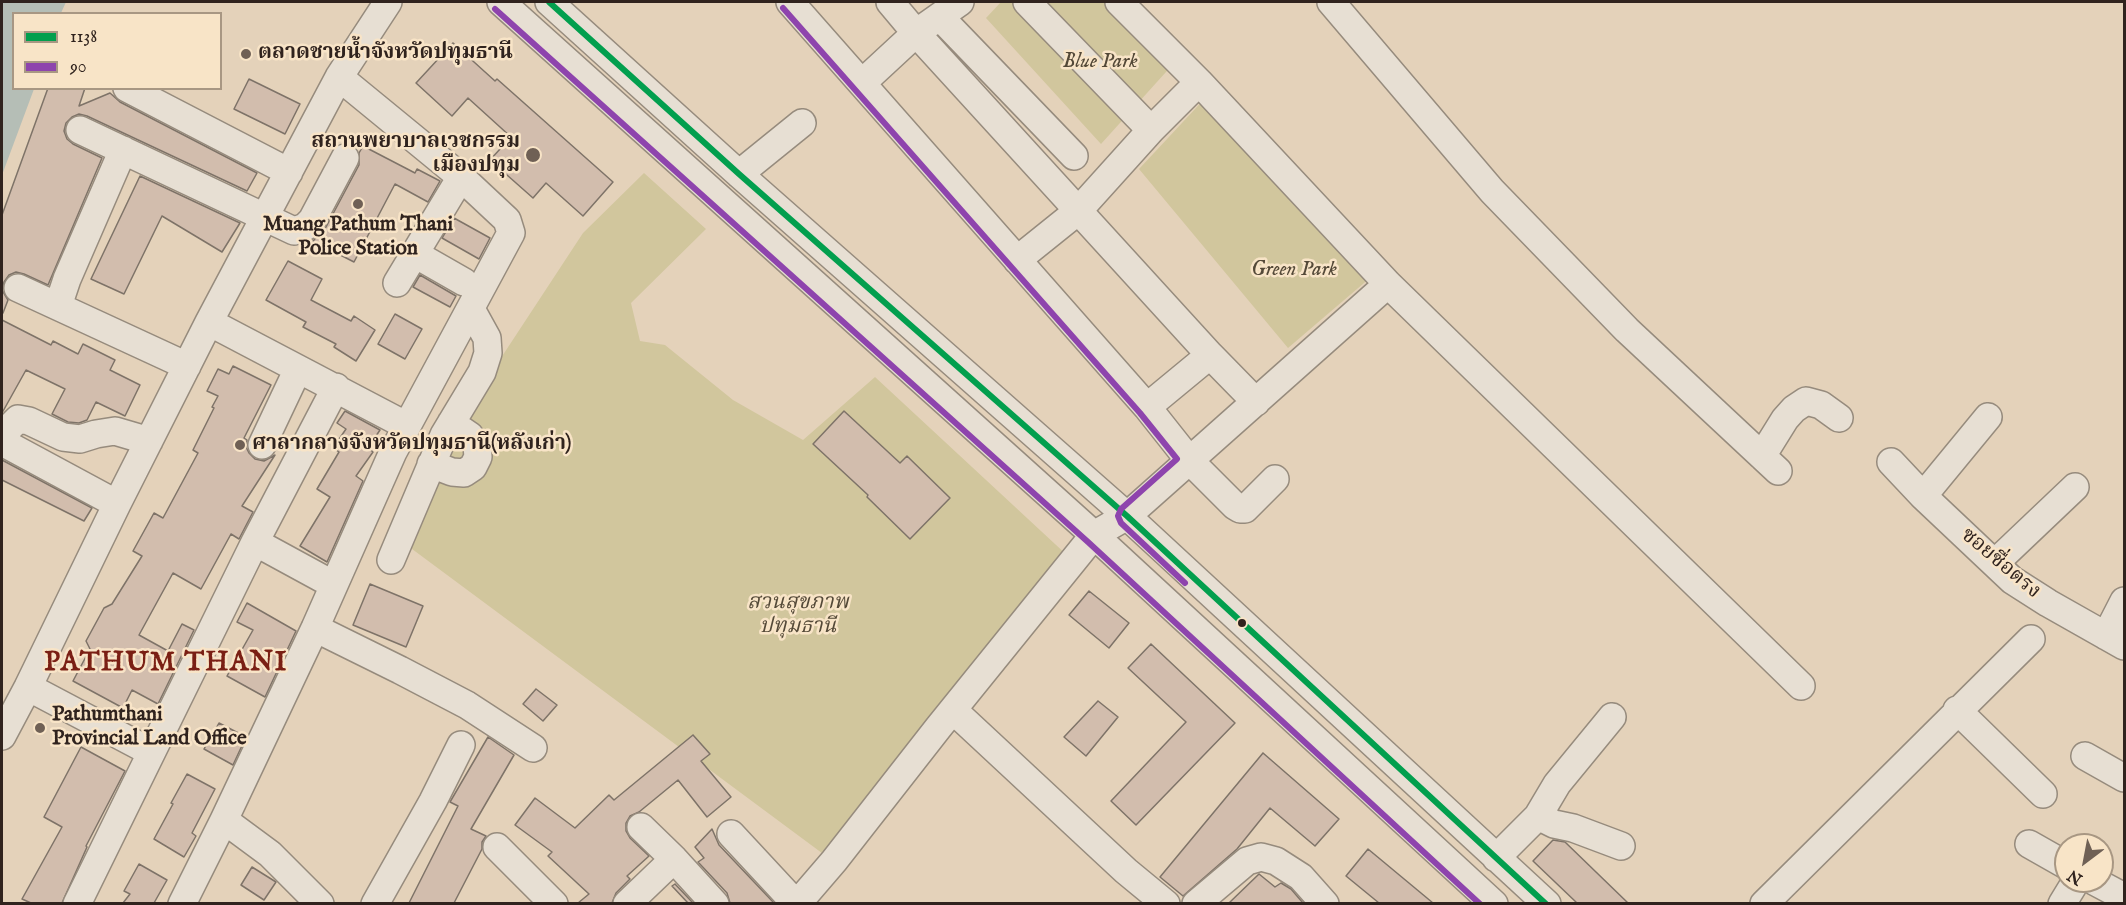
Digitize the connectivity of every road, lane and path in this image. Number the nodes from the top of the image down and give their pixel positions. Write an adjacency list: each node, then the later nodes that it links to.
1 (388, 2): 11 (street)
2 (501, 2): 59 (street)
3 (549, 2): 24 (street)
4 (790, 2): 13 (street)
5 (890, 2): 10 (street)
6 (1027, 2): 18 (street)
7 (1119, 2): 12 (street)
8 (1331, 2): 44 (street)
9 (950, 9): 10 (street); 16 (street)
10 (916, 33): 13 (street); 20 (street)
11 (339, 77): 23 (street); 25 (street)
12 (1199, 82): 18 (street); 32 (street)
13 (862, 83): 29 (street)
14 (131, 90): 23 (street)
15 (802, 123): 24 (street)
16 (1046, 127): 20 (street); 21 (street)
17 (80, 130): 19 (street)
18 (1151, 130): 26 (street)
19 (123, 150): 27 (street); 34 (street)
20 (1023, 152): 26 (street)
21 (1074, 156)
22 (345, 158): 27 (street)
23 (289, 172): 27 (street)
24 (739, 174): 58 (street)
25 (461, 177): 28 (street); 35 (street)
26 (1078, 211): 29 (street); 37 (street)
27 (264, 219): 36 (street)
28 (415, 254): 30 (street); 31 (street)
29 (1017, 260): 42 (street)
30 (464, 282)
31 (397, 283)
32 (1388, 284): 41 (street); 68 (street)
33 (18, 288): 34 (street)
34 (58, 306): 38 (street)
35 (471, 309): 45 (street); 46 (street)
36 (209, 322): 38 (street); 39 (street)
37 (1210, 355): 41 (street); 42 (street)
38 (187, 366): 48 (street)
39 (298, 369): 40 (street); 50 (street)
40 (336, 387): 46 (street); 60 (street)
41 (1256, 402): 51 (street)
42 (1147, 407): 51 (street)
43 (1988, 417): 56 (street)
44 (1839, 418)
45 (451, 423): 53 (street); 53 (street)
46 (407, 426): 63 (street)
47 (2, 435): 48 (street)
48 (149, 441): 57 (street)
49 (2, 442): 57 (street)
50 (262, 445)
51 (1189, 460): 54 (street); 58 (street)
52 (1891, 462): 56 (street, ซอยซื่อตรง)
53 (431, 464): 61 (street)
54 (1275, 479)
55 (2075, 487): 62 (street)
56 (1923, 496): 62 (street, ซอยซื่อตรง)
57 (117, 504): 69 (street)
58 (1127, 516): 59 (street); 87 (street)
59 (1094, 535): 70 (street); 101 (street)
60 (255, 542): 63 (street); 76 (street)
61 (391, 560)
62 (1995, 563): 67 (street, ซอยซื่อตรง)
63 (334, 585): 65 (street)
64 (2124, 601): 67 (street)
65 (315, 628): 75 (street); 81 (street)
66 (2031, 639): 71 (street)
67 (2115, 641)
68 (1801, 686)
69 (28, 687): 73 (street); 76 (street)
70 (953, 710): 97 (street); 98 (street)
71 (1957, 710): 79 (street); 103 (street)
72 (1612, 717): 80 (street)
73 (2, 736)
74 (461, 745): 93 (street)
75 (533, 748)
76 (151, 752): 90 (street)
77 (2085, 756): 78 (street)
78 (2124, 778)
79 (2043, 794)
80 (1538, 816): 85 (street); 87 (street)
81 (224, 820): 91 (street); 92 (street)
82 (641, 827): 88 (street)
83 (731, 834): 97 (street)
84 (2029, 844): 89 (street)
85 (1621, 846)
86 (497, 847): 94 (street)
87 (1497, 858): 102 (street)
88 (674, 859): 95 (street); 96 (street)
89 (2054, 859)
90 (76, 903)
91 (182, 903)
92 (320, 903)
93 (375, 903)
94 (554, 903)
95 (627, 903)
96 (715, 903)
97 (797, 903)
98 (1166, 903)
99 (1196, 903): 100 (street)
100 (1325, 903)
101 (1494, 903)
102 (1547, 903)
103 (1764, 903)

